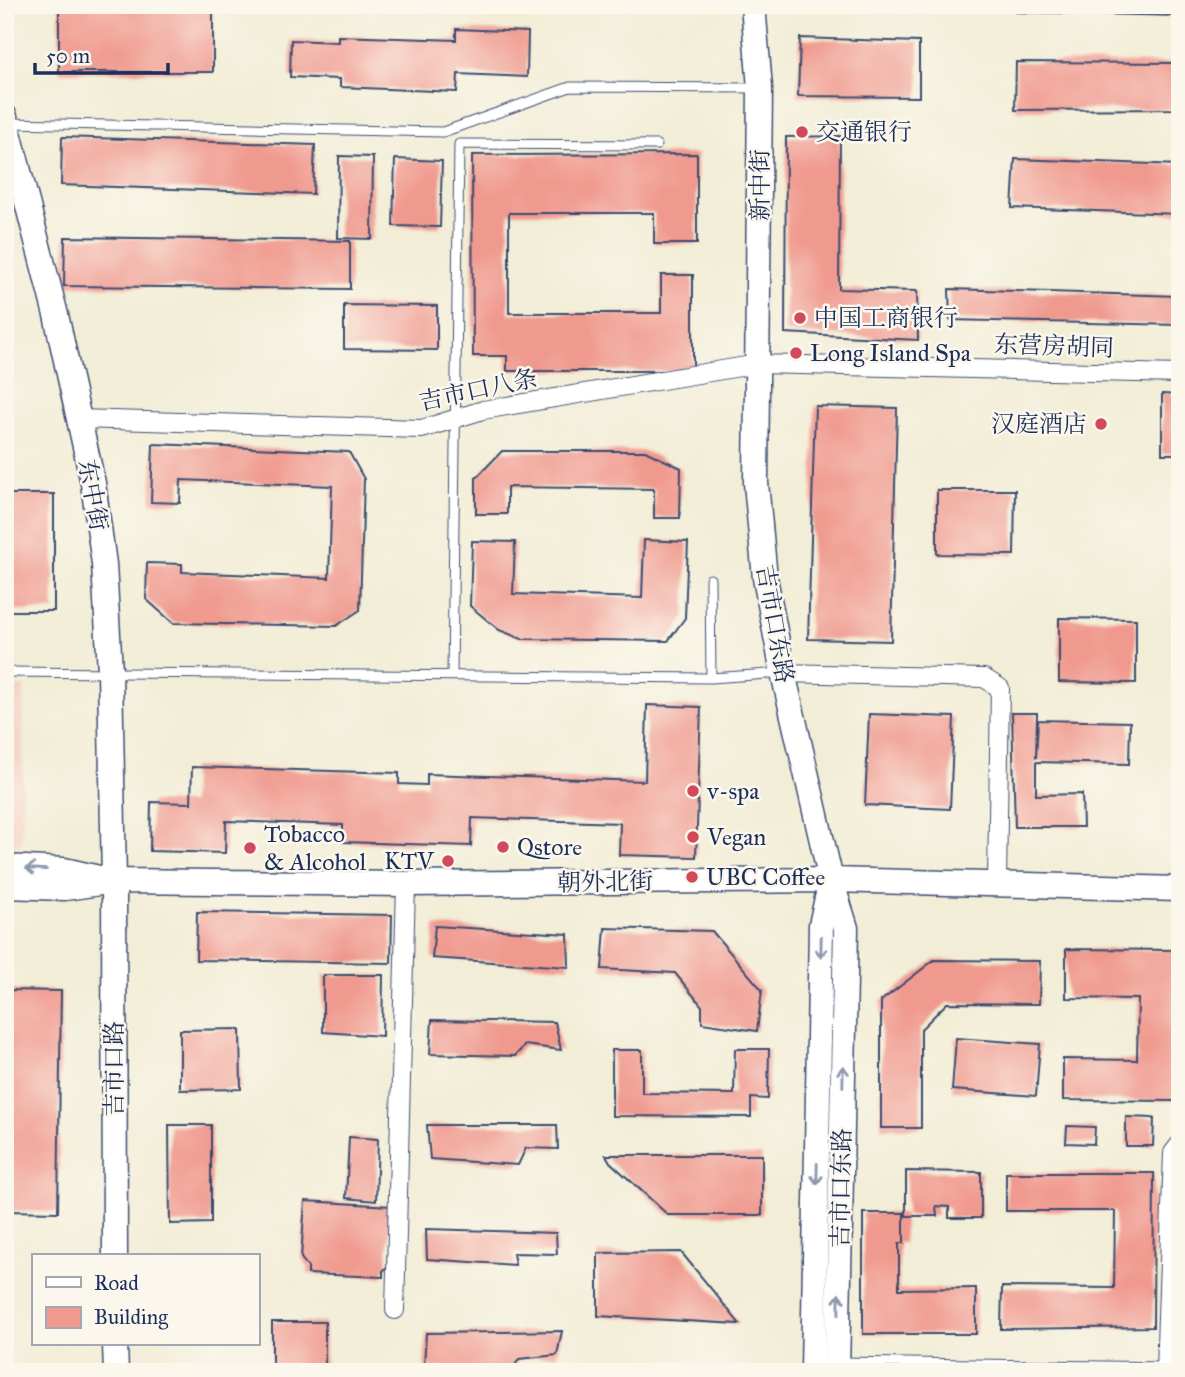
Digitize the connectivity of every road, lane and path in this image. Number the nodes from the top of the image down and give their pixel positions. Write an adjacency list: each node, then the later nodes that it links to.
1 (753, 5): 2 (street, 新中街)
2 (760, 88): 3 (lane); 5 (street, 新中街)
3 (6, 120): 7 (street, 东中街)
4 (657, 145): 8 (lane)
5 (758, 364): 6 (street, 东营房胡同); 8 (street, 吉市口八条); 12 (street, 吉市口东路)
6 (1180, 374)
7 (78, 419): 8 (street, 吉市口八条); 10 (street, 东中街)
8 (455, 420): 13 (lane)
9 (710, 579): 14 (lane)
10 (110, 671): 11 (lane); 13 (lane); 17 (street, 东中街)
11 (5, 672)
12 (783, 673): 14 (lane); 16 (street, 吉市口东路); 18 (street)
13 (453, 675): 14 (lane)
14 (711, 678)
15 (5, 867): 17 (street, 朝外北街, one-way to 15)
16 (831, 880): 18 (street, 朝外北街); 19 (street, 朝外北街); 26 (street, 吉市口东路, one-way to 16); 29 (street, 吉市口东路, one-way to 29)
17 (114, 881): 19 (street, 朝外北街); 20 (street, 朝外北街); 23 (street, 吉市口路)
18 (997, 883): 21 (street, 朝外北街)
19 (406, 884): 24 (street)
20 (5, 886)
21 (1180, 889)
22 (1180, 1144): 27 (street)
23 (115, 1254)
24 (396, 1310)
25 (116, 1346): 28 (street)
26 (837, 1367): 27 (lane)
27 (1165, 1369)
28 (116, 1372)
29 (813, 1372)

